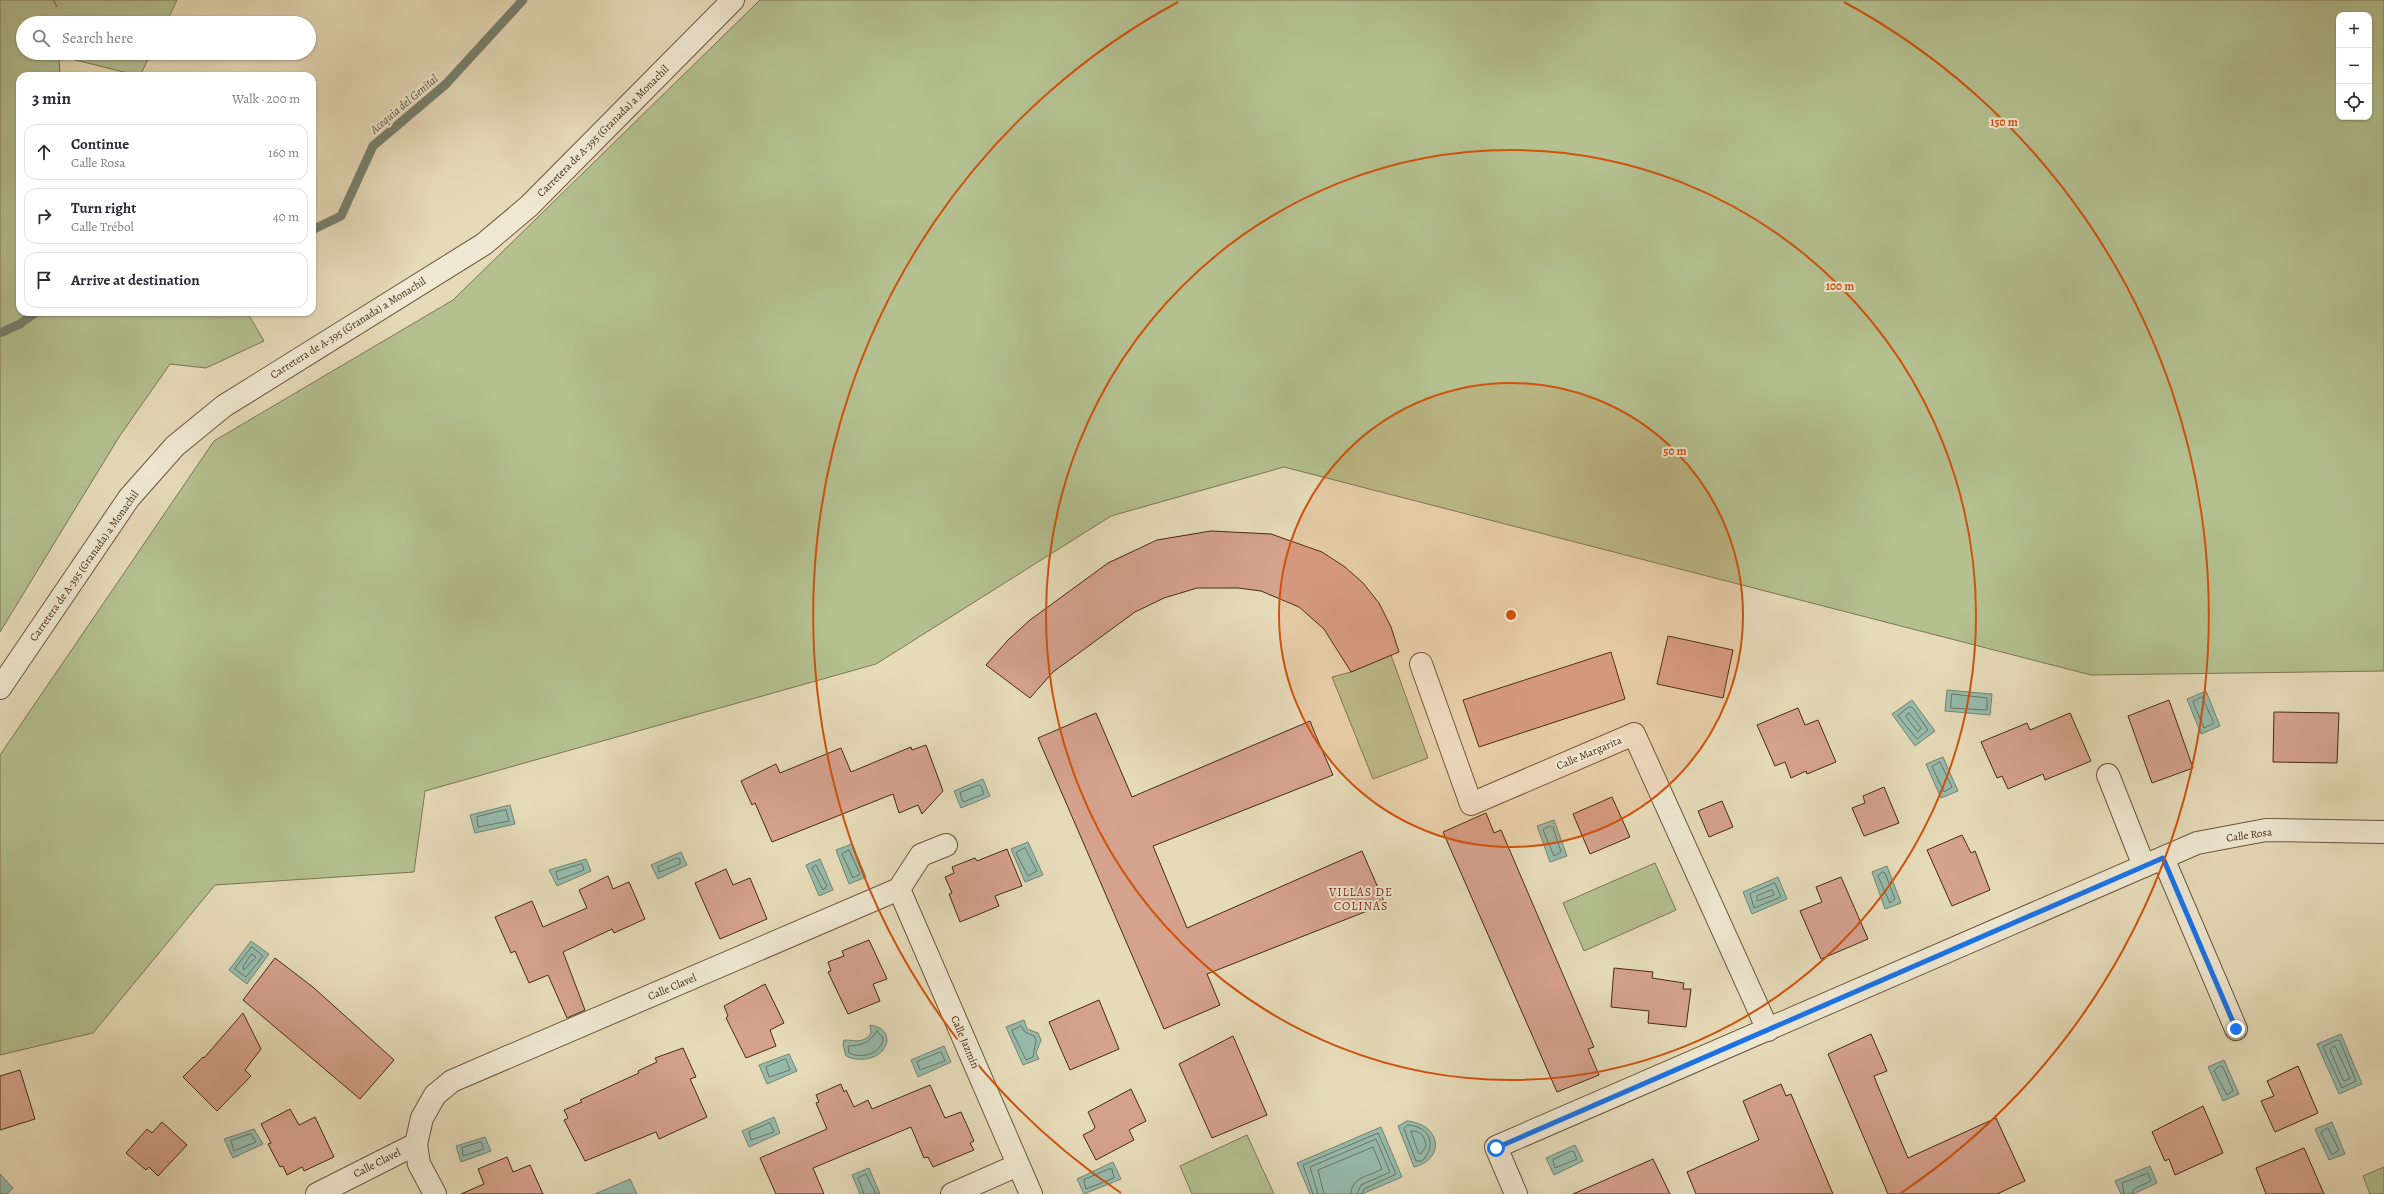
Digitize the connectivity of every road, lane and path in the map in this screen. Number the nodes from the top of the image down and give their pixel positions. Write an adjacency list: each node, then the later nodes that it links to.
1 (733, 0): 3 (street, Carretera de A-395 (Granada) a Monachil)
2 (1421, 664): 10 (street, Calle Margarita)
3 (0, 688)
4 (2108, 775): 7 (street)
5 (2384, 832): 7 (street, Calle Rosa)
6 (946, 845): 8 (street)
7 (2154, 862): 9 (street); 10 (street, Calle Rosa)
8 (899, 889): 11 (street, Calle Clavel); 12 (street, Calle Jazmín)
9 (2236, 1029)
10 (1768, 1030): 17 (street, Calle Rosa)
11 (416, 1144): 13 (street, Calle Clavel); 14 (street, Calle Clavel)
12 (1018, 1165): 15 (street); 16 (street, Calle Jazmín)
13 (317, 1194)
14 (435, 1194)
15 (952, 1194)
16 (1031, 1194)
17 (1516, 1194)

